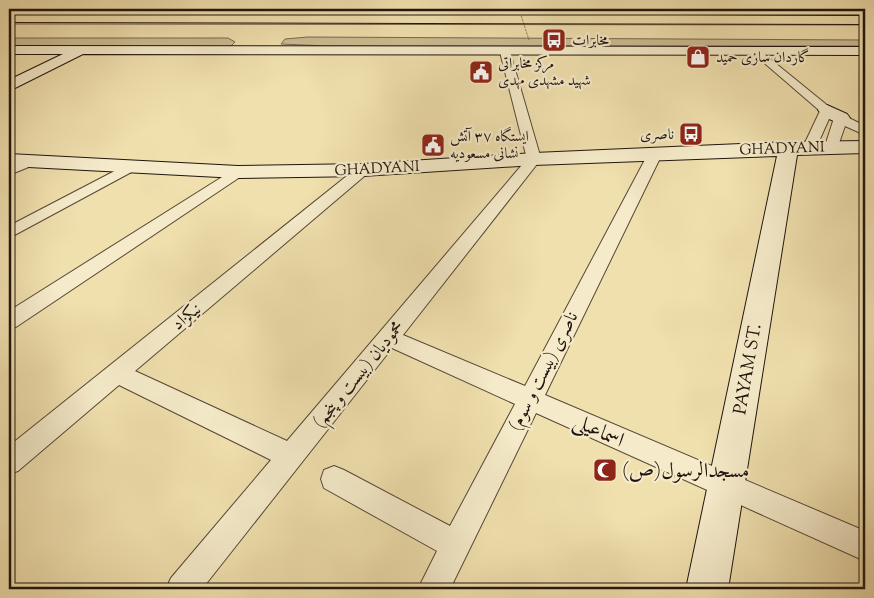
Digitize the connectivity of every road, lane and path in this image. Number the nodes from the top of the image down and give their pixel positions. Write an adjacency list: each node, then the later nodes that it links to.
1 (519, 9): 21 (path, bridge)
2 (94, 10): 3 (highway); 7 (highway)
3 (190, 10): 6 (highway)
4 (630, 10): 5 (highway); 6 (highway)
5 (686, 10): 8 (highway)
6 (258, 11): 10 (highway)
7 (9, 12)
8 (865, 13)
9 (9, 18): 10 (highway)
10 (455, 18): 11 (highway)
11 (865, 20)
12 (9, 27): 13 (highway)
13 (593, 28): 14 (highway); 16 (highway)
14 (758, 28): 15 (highway); 17 (highway)
15 (865, 29)
16 (495, 32)
17 (825, 34)
18 (225, 36): 24 (main road)
19 (668, 37): 20 (highway)
20 (865, 37)
21 (529, 40)
22 (9, 50): 23 (main road)
23 (83, 50): 24 (main road); 28 (main road)
24 (216, 50): 25 (main road)
25 (505, 52): 26 (main road); 35 (street)
26 (758, 52): 27 (main road); 29 (street)
27 (865, 52)
28 (9, 86)
29 (834, 114): 30 (street); 31 (street); 33 (street, PAYAM ST.)
30 (865, 131)
31 (832, 146): 32 (main road, GHADYANI); 33 (main road, GHADYANI)
32 (865, 147)
33 (799, 148): 34 (main road, GHADYANI); 50 (main road, PAYAM ST.)
34 (655, 154): 35 (main road, GHADYANI); 46 (street, ناصری (بیست و سوم))
35 (534, 159): 39 (main road, GHADYANI); 44 (street, محمودیان (بیست و پنجم))
36 (9, 160): 37 (main road, GHADYANI)
37 (31, 161): 38 (main road, GHADYANI); 40 (street)
38 (132, 166): 41 (main road, GHADYANI); 42 (street)
39 (363, 170): 41 (main road, GHADYANI); 45 (street, نیکزاد)
40 (9, 171)
41 (238, 172): 43 (street)
42 (9, 232)
43 (9, 321)
44 (388, 337): 46 (street, اسماعیلی); 47 (street, محمودیان (بیست و پنجم))
45 (117, 373): 47 (street); 48 (street, نیکزاد)
46 (529, 399): 50 (street, اسماعیلی); 51 (street, ناصری (بیست و سوم))
47 (291, 456): 53 (street, محمودیان (بیست و پنجم))
48 (9, 462)
49 (334, 480): 51 (street)
50 (726, 485): 52 (street, اسماعیلی); 55 (main road, PAYAM ST.)
51 (456, 545): 54 (street, ناصری (بیست و سوم))
52 (865, 546)
53 (182, 589)
54 (434, 589)
55 (707, 589)

